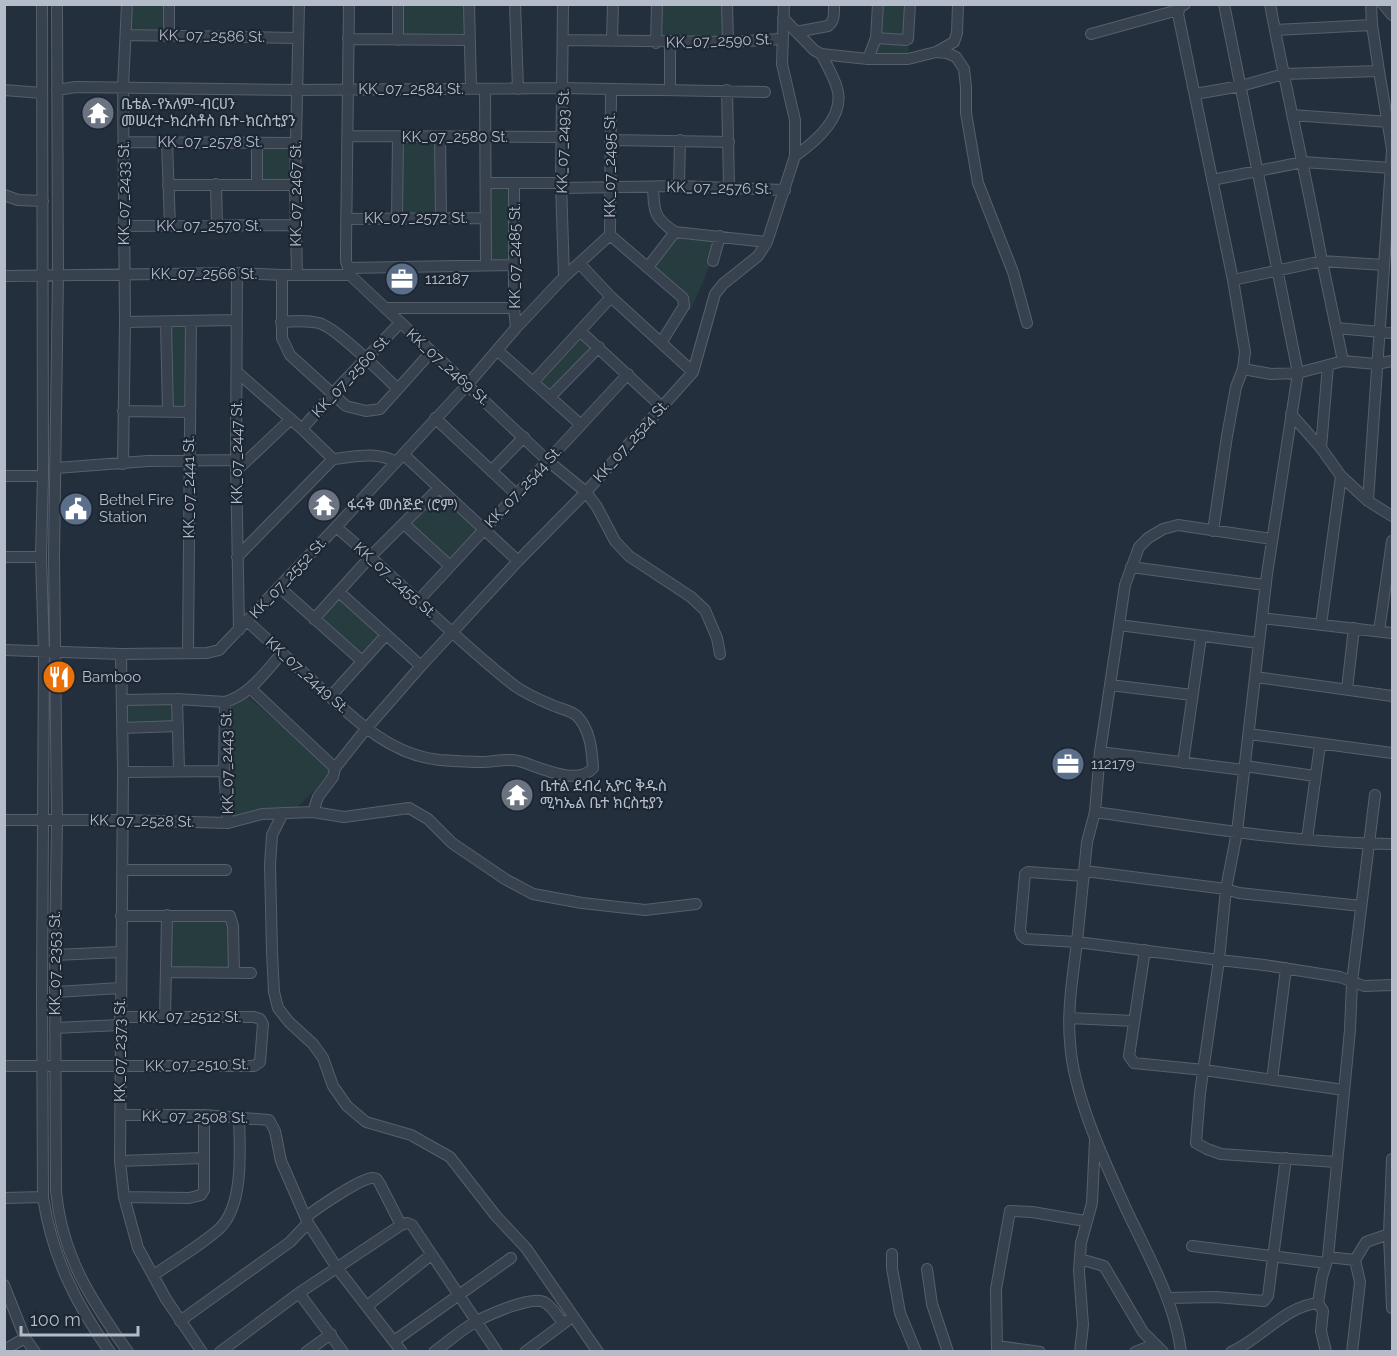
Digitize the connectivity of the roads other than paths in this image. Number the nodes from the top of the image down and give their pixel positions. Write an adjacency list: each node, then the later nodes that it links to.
1 (42, 4): 62 (street, KK_07_2353 St.)
2 (57, 4): 57 (street, KK_07_2353 St.)
3 (127, 4): 30 (street, KK_07_2433 St.)
4 (169, 4): 31 (street)
5 (299, 4): 32 (street, KK_07_2467 St.)
6 (349, 4): 34 (street)
7 (398, 4): 36 (street)
8 (469, 4): 37 (street)
9 (515, 4): 54 (street)
10 (563, 4): 38 (street, KK_07_2493 St.)
11 (613, 4): 39 (street)
12 (657, 4): 41 (street, KK_07_2590 St.)
13 (727, 4): 40 (street)
14 (784, 4): 25 (street, KK_07_2524 St.)
15 (834, 4): 28 (street)
16 (878, 4): 33 (street)
17 (910, 4): 33 (street)
18 (958, 4): 43 (street)
19 (1224, 4): 48 (street)
20 (1270, 4): 27 (street)
21 (1371, 4): 26 (street)
22 (1383, 4): 24 (street)
23 (1181, 7): 29 (street); 63 (street)
24 (1392, 15)
25 (783, 18): 28 (street); 35 (street, KK_07_2524 St.)
26 (1372, 25): 27 (street); 46 (street)
27 (1275, 30): 47 (street)
28 (796, 32): 44 (street)
29 (1091, 34)
30 (126, 35): 31 (street, KK_07_2586 St.); 49 (street, KK_07_2433 St.)
31 (169, 36): 32 (street, KK_07_2586 St.)
32 (297, 38): 58 (street, KK_07_2467 St.)
33 (876, 38): 45 (street)
34 (348, 39): 36 (street); 52 (street)
35 (782, 39): 40 (street, KK_07_2590 St.); 79 (street, KK_07_2524 St.)
36 (398, 40): 37 (street)
37 (469, 40): 50 (street)
38 (563, 40): 39 (street, KK_07_2590 St.); 51 (street, KK_07_2493 St.)
39 (612, 41): 41 (street, KK_07_2590 St.)
40 (728, 42): 42 (street, KK_07_2590 St.)
41 (656, 43): 42 (street, KK_07_2590 St.)
42 (670, 43): 55 (street)
43 (936, 52): 45 (street); 138 (street)
44 (821, 54): 45 (street); 79 (street)
45 (868, 59)
46 (1380, 71): 47 (street); 65 (street)
47 (1283, 74): 48 (street); 64 (street)
48 (1241, 86): 63 (street); 82 (street)
49 (123, 87): 57 (street, KK_07_2584 St.); 58 (street, KK_07_2584 St.); 73 (street, KK_07_2433 St.)
50 (471, 88): 52 (street, KK_07_2584 St.); 53 (street, KK_07_2584 St.)
51 (563, 88): 54 (street, KK_07_2584 St.); 59 (street, KK_07_2584 St.); 67 (street, KK_07_2493 St.)
52 (348, 89): 58 (street, KK_07_2584 St.); 66 (street)
53 (485, 89): 54 (street, KK_07_2584 St.); 70 (street)
54 (518, 89)
55 (670, 89): 59 (street, KK_07_2584 St.); 60 (street, KK_07_2584 St.)
56 (4, 90): 62 (street)
57 (57, 90): 122 (street, KK_07_2353 St.)
58 (296, 90): 77 (street, KK_07_2467 St.)
59 (611, 90): 71 (street, KK_07_2495 St.)
60 (727, 90): 61 (street, KK_07_2584 St.); 75 (street)
61 (765, 92)
62 (42, 93): 97 (street, KK_07_2353 St.)
63 (1195, 94): 83 (street)
64 (1292, 115): 65 (street); 80 (street)
65 (1389, 122): 78 (street)
66 (348, 136): 68 (street, KK_07_2580 St.); 101 (street)
67 (562, 136): 70 (street, KK_07_2580 St.); 90 (street, KK_07_2493 St.)
68 (398, 137): 69 (street, KK_07_2580 St.); 99 (street)
69 (440, 137): 70 (street, KK_07_2580 St.); 102 (street)
70 (485, 137): 85 (street)
71 (610, 140): 72 (street); 92 (street, KK_07_2495 St.)
72 (680, 140): 75 (street); 91 (street)
73 (124, 142): 74 (street, KK_07_2578 St.); 105 (street, KK_07_2433 St.)
74 (167, 142): 76 (street, KK_07_2578 St.); 88 (street)
75 (729, 142): 94 (street)
76 (257, 143): 77 (street, KK_07_2578 St.); 84 (street)
77 (295, 143): 89 (street, KK_07_2467 St.)
78 (1392, 150): 81 (street)
79 (795, 156): 95 (street, KK_07_2524 St.)
80 (1303, 162): 81 (street); 82 (street); 112 (street)
81 (1392, 168): 98 (street)
82 (1258, 170): 83 (street); 118 (street)
83 (1212, 180): 128 (street)
84 (257, 183): 86 (street); 89 (street)
85 (486, 183): 87 (street, KK_07_2576 St.); 100 (street)
86 (216, 184): 88 (street); 103 (street)
87 (514, 184): 90 (street, KK_07_2576 St.); 115 (street, KK_07_2485 St.)
88 (168, 185): 106 (street)
89 (295, 185): 104 (street, KK_07_2467 St.)
90 (562, 185): 92 (street, KK_07_2576 St.); 127 (street, KK_07_2493 St.)
91 (679, 186): 93 (street, KK_07_2576 St.); 94 (street, KK_07_2576 St.)
92 (611, 187): 93 (street, KK_07_2576 St.); 108 (street, KK_07_2495 St.)
93 (653, 187): 107 (street, KK_07_2576 St.)
94 (729, 187): 95 (street, KK_07_2576 St.)
95 (785, 190): 110 (street, KK_07_2524 St.)
96 (4, 195): 97 (street)
97 (43, 201): 121 (street, KK_07_2353 St.)
98 (1390, 214): 116 (street)
99 (397, 218): 101 (street, KK_07_2572 St.); 102 (street, KK_07_2572 St.)
100 (486, 218): 102 (street, KK_07_2572 St.); 114 (street)
101 (346, 219): 119 (street)
102 (441, 219)
103 (217, 225): 104 (street, KK_07_2570 St.); 106 (street, KK_07_2570 St.)
104 (295, 225): 125 (street, KK_07_2467 St.)
105 (123, 226): 106 (street, KK_07_2570 St.); 123 (street, KK_07_2433 St.)
106 (170, 226)
107 (675, 232): 109 (street); 117 (street)
108 (610, 235): 113 (street, KK_07_2552 St.); 117 (street, KK_07_2495 St.)
109 (720, 236): 110 (street); 111 (street)
110 (767, 242): 155 (street, KK_07_2524 St.)
111 (713, 261)
112 (1322, 261): 116 (street); 118 (street); 140 (street)
113 (579, 263): 127 (street, KK_07_2552 St.); 129 (street)
114 (486, 264): 115 (street, KK_07_2566 St.); 119 (street, KK_07_2566 St.)
115 (514, 265): 131 (street, KK_07_2485 St.)
116 (1384, 265): 142 (street)
117 (648, 267): 144 (street, KK_07_2495 St.)
118 (1279, 270): 128 (street); 156 (street)
119 (349, 271): 125 (street, KK_07_2566 St.); 130 (street, KK_07_2469 St.)
120 (237, 273): 123 (street, KK_07_2566 St.); 124 (street, KK_07_2566 St.); 132 (street, KK_07_2447 St.)
121 (43, 274): 122 (street, KK_07_2566 St.); 126 (street, KK_07_2566 St.); 183 (street, KK_07_2353 St.)
122 (58, 274): 123 (street, KK_07_2566 St.); 180 (street, KK_07_2353 St.)
123 (125, 274): 134 (street, KK_07_2433 St.)
124 (282, 275): 125 (street, KK_07_2566 St.); 136 (street)
125 (297, 275)
126 (4, 276)
127 (564, 277): 139 (street, KK_07_2552 St.)
128 (1233, 280): 153 (street)
129 (611, 297): 141 (street); 144 (street)
130 (385, 308): 131 (street); 137 (street, KK_07_2469 St.)
131 (514, 308): 139 (street, KK_07_2485 St.)
132 (236, 320): 133 (street); 154 (street, KK_07_2447 St.)
133 (191, 321): 135 (street); 166 (street, KK_07_2441 St.)
134 (125, 322): 135 (street); 164 (street)
135 (166, 322): 165 (street)
136 (281, 322): 148 (street); 161 (street)
137 (400, 323): 147 (street, KK_07_2469 St.); 148 (street, KK_07_2560 St.)
138 (1027, 323)
139 (516, 328): 146 (street, KK_07_2552 St.)
140 (1336, 328): 142 (street); 149 (street)
141 (580, 331): 145 (street); 158 (street)
142 (1379, 333): 143 (street); 151 (street)
143 (1392, 333)
144 (661, 343): 155 (street)
145 (598, 347): 157 (street); 162 (street)
146 (496, 350): 158 (street); 159 (street, KK_07_2552 St.)
147 (430, 352): 159 (street, KK_07_2469 St.); 160 (street)
148 (366, 358): 160 (street); 161 (street, KK_07_2560 St.)
149 (1343, 361): 151 (street); 152 (street)
150 (1392, 361): 151 (street)
151 (1377, 364): 190 (street)
152 (1328, 365): 156 (street); 173 (street)
153 (1243, 369): 156 (street); 195 (street)
154 (237, 372): 169 (street); 179 (street, KK_07_2447 St.)
155 (693, 372): 163 (street, KK_07_2524 St.)
156 (1298, 373): 167 (street)
157 (628, 374): 163 (street); 170 (street, KK_07_2544 St.)
158 (534, 381): 162 (street)
159 (468, 384): 168 (street, KK_07_2552 St.); 172 (street, KK_07_2469 St.)
160 (398, 389): 161 (street)
161 (333, 393): 171 (street, KK_07_2560 St.)
162 (550, 397): 170 (street)
163 (662, 407): 188 (street, KK_07_2524 St.)
164 (123, 411): 165 (street); 178 (street)
165 (168, 412): 166 (street)
166 (190, 412): 176 (street, KK_07_2441 St.)
167 (1291, 414): 173 (street); 196 (street)
168 (435, 418): 174 (street, KK_07_2552 St.); 181 (street)
169 (291, 419): 171 (street); 179 (street)
170 (580, 424): 177 (street, KK_07_2544 St.)
171 (302, 429): 175 (street)
172 (524, 437): 177 (street, KK_07_2469 St.); 181 (street)
173 (1321, 448): 184 (street)
174 (399, 458): 175 (street); 185 (street); 193 (street, KK_07_2552 St.)
175 (333, 459): 201 (street)
176 (189, 460): 178 (street); 179 (street); 223 (street, KK_07_2441 St.)
177 (548, 461): 188 (street, KK_07_2469 St.); 189 (street, KK_07_2544 St.)
178 (123, 464): 180 (street)
179 (236, 466): 201 (street, KK_07_2447 St.)
180 (56, 468): 187 (street, KK_07_2353 St.)
181 (491, 471): 189 (street)
182 (4, 476): 183 (street)
183 (43, 476): 186 (street, KK_07_2353 St.)
184 (1341, 476): 190 (street); 213 (street)
185 (439, 488): 192 (street); 194 (street)
186 (43, 489): 187 (street); 200 (street, KK_07_2353 St.)
187 (55, 489): 224 (street, KK_07_2353 St.)
188 (586, 492): 202 (street, KK_07_2524 St.); 227 (street, KK_07_2469 St.)
189 (515, 493): 194 (street, KK_07_2544 St.)
190 (1368, 501): 191 (street)
191 (1392, 516)
192 (404, 524): 198 (street); 203 (street)
193 (336, 527): 198 (street, KK_07_2455 St.); 206 (street, KK_07_2552 St.)
194 (484, 529): 202 (street); 203 (street, KK_07_2544 St.)
195 (1213, 531): 196 (street); 204 (street)
196 (1272, 540): 205 (street)
197 (1392, 541): 216 (street)
198 (371, 556): 207 (street); 208 (street, KK_07_2455 St.)
199 (4, 557): 200 (street)
200 (41, 557): 224 (street, KK_07_2353 St.)
201 (237, 557): 215 (street, KK_07_2447 St.)
202 (518, 561): 217 (street, KK_07_2524 St.)
203 (450, 566): 208 (street, KK_07_2544 St.)
204 (1131, 567): 205 (street); 212 (street)
205 (1265, 585): 209 (street)
206 (279, 587): 210 (street); 211 (street, KK_07_2552 St.)
207 (339, 592): 210 (street); 219 (street)
208 (418, 601): 217 (street, KK_07_2455 St.)
209 (1262, 618): 213 (street); 221 (street)
210 (314, 619): 228 (street)
211 (247, 621): 215 (street, KK_07_2552 St.); 225 (street, KK_07_2449 St.)
212 (1119, 625): 220 (street); 231 (street)
213 (1322, 625): 214 (street)
214 (1354, 628): 216 (street); 233 (street)
215 (239, 630): 223 (street, KK_07_2552 St.)
216 (1379, 631): 218 (street)
217 (453, 633): 229 (street, KK_07_2524 St.); 242 (street, KK_07_2455 St.)
218 (1392, 633)
219 (386, 635): 228 (street); 229 (street)
220 (1201, 637): 221 (street); 234 (street)
221 (1258, 643): 230 (street)
222 (4, 650): 224 (street, KK_07_2552 St.)
223 (188, 652): 226 (street, KK_07_2552 St.)
224 (49, 653): 226 (street, KK_07_2552 St.); 258 (street, KK_07_2353 St.); 260 (street, KK_07_2353 St.)
225 (282, 653): 232 (street); 236 (street, KK_07_2449 St.)
226 (121, 654): 238 (street, KK_07_2373 St.)
227 (720, 654)
228 (362, 661): 236 (street)
229 (421, 666): 242 (street, KK_07_2524 St.)
230 (1256, 676): 233 (street); 243 (street)
231 (1110, 685): 234 (street); 245 (street)
232 (250, 688): 239 (street); 248 (street)
233 (1347, 689): 235 (street)
234 (1192, 695): 247 (street)
235 (1392, 696)
236 (330, 697): 242 (street, KK_07_2449 St.)
237 (177, 699): 238 (street); 239 (street); 240 (street)
238 (123, 700): 241 (street, KK_07_2373 St.)
239 (225, 702): 251 (street, KK_07_2443 St.)
240 (178, 726): 241 (street); 250 (street)
241 (122, 728): 252 (street, KK_07_2373 St.)
242 (366, 729): 248 (street, KK_07_2524 St.)
243 (1249, 734): 244 (street); 249 (street)
244 (1320, 745): 246 (street); 253 (street)
245 (1100, 752): 247 (street); 256 (street)
246 (1392, 753)
247 (1183, 763): 249 (street)
248 (335, 768): 255 (street, KK_07_2524 St.)
249 (1244, 768): 253 (street); 263 (street)
250 (179, 770): 251 (street); 252 (street)
251 (224, 771): 262 (street, KK_07_2443 St.)
252 (123, 772): 261 (street, KK_07_2373 St.)
253 (1315, 776): 264 (street)
254 (1375, 795): 265 (street)
255 (314, 812): 257 (street, KK_07_2528 St.); 271 (street, KK_07_2528 St.)
256 (1095, 812): 263 (street); 269 (street)
257 (283, 813): 262 (street, KK_07_2528 St.); 336 (street)
258 (57, 819): 260 (street, KK_07_2528 St.); 261 (street, KK_07_2528 St.); 278 (street, KK_07_2353 St.)
259 (4, 820): 260 (street, KK_07_2528 St.)
260 (42, 820): 295 (street, KK_07_2353 St.)
261 (121, 820): 262 (street, KK_07_2528 St.); 267 (street, KK_07_2373 St.)
262 (228, 823)
263 (1237, 832): 264 (street); 270 (street)
264 (1307, 840): 265 (street)
265 (1369, 844): 266 (street); 272 (street)
266 (1392, 844)
267 (122, 870): 268 (street); 274 (street, KK_07_2373 St.)
268 (226, 870)
269 (1084, 873): 270 (street); 275 (street); 275 (street)
270 (1226, 889): 272 (street); 279 (street)
271 (696, 904)
272 (1361, 906): 284 (street)
273 (168, 915): 274 (street); 281 (street); 282 (street)
274 (121, 916): 277 (street, KK_07_2373 St.)
275 (1077, 942): 276 (street); 289 (street)
276 (1145, 950): 279 (street); 292 (street)
277 (120, 952): 278 (street); 286 (street, KK_07_2373 St.)
278 (55, 955): 287 (street, KK_07_2353 St.)
279 (1219, 960): 280 (street); 298 (street)
280 (1286, 968): 284 (street); 299 (street)
281 (166, 972): 282 (street); 288 (street)
282 (234, 973): 283 (street)
283 (251, 973)
284 (1352, 982): 285 (street); 300 (street)
285 (1392, 985)
286 (120, 988): 287 (street); 291 (street, KK_07_2373 St.)
287 (56, 992): 293 (street, KK_07_2353 St.)
288 (165, 1017): 290 (street, KK_07_2512 St.); 291 (street, KK_07_2512 St.)
289 (1069, 1018): 292 (street); 304 (street)
290 (260, 1019): 297 (street, KK_07_2510 St.)
291 (120, 1021): 293 (street, KK_07_2512 St.); 297 (street, KK_07_2373 St.)
292 (1134, 1021): 298 (street)
293 (55, 1028): 296 (street, KK_07_2353 St.)
294 (4, 1066): 295 (street, KK_07_2510 St.)
295 (42, 1066): 296 (street, KK_07_2510 St.); 310 (street, KK_07_2353 St.)
296 (55, 1066): 297 (street, KK_07_2510 St.); 348 (street, KK_07_2353 St.)
297 (119, 1066): 302 (street, KK_07_2373 St.)
298 (1204, 1070): 299 (street); 306 (street)
299 (1272, 1080): 300 (street)
300 (1344, 1090): 309 (street)
301 (204, 1115): 302 (street, KK_07_2508 St.); 303 (street, KK_07_2508 St.); 305 (street)
302 (120, 1116): 308 (street, KK_07_2373 St.)
303 (239, 1118): 313 (street, KK_07_2508 St.); 327 (street)
304 (1096, 1137): 314 (street); 332 (street)
305 (203, 1158): 308 (street); 311 (street)
306 (1286, 1158): 309 (street); 320 (street)
307 (1392, 1159): 316 (street)
308 (120, 1161): 311 (street, KK_07_2373 St.)
309 (1336, 1162): 323 (street)
310 (43, 1197): 312 (street); 347 (street, KK_07_2353 St.)
311 (124, 1197): 327 (street, KK_07_2373 St.)
312 (4, 1198)
313 (307, 1220): 315 (street); 325 (street); 337 (street)
314 (1085, 1221): 322 (street); 343 (street)
315 (401, 1225): 318 (street); 325 (street)
316 (1389, 1234): 324 (street); 328 (street)
317 (1192, 1246): 320 (street)
318 (431, 1254): 331 (street); 334 (street)
319 (892, 1254): 358 (street)
320 (1274, 1257): 323 (street); 332 (street)
321 (511, 1258): 331 (street)
322 (1080, 1259): 342 (street); 361 (street)
323 (1327, 1260): 324 (street); 333 (street)
324 (1355, 1260): 365 (street)
325 (337, 1268): 330 (street); 334 (street)
326 (927, 1269): 359 (street)
327 (154, 1275): 337 (street, KK_07_2373 St.)
328 (1391, 1281): 335 (street)
329 (4, 1285): 340 (street)
330 (299, 1293): 339 (street); 350 (street)
331 (458, 1294): 338 (street); 341 (street)
332 (1167, 1298): 363 (street)
333 (1318, 1303): 345 (street); 364 (street)
334 (367, 1305): 341 (street)
335 (1392, 1308)
336 (568, 1320): 338 (street); 356 (street); 357 (street)
337 (180, 1321): 349 (street, KK_07_2373 St.)
338 (476, 1322): 354 (street); 355 (street)
339 (331, 1334): 351 (street); 352 (street)
340 (25, 1338): 344 (street); 346 (street)
341 (394, 1341): 353 (street)
342 (1159, 1348): 362 (street)
343 (997, 1349): 360 (street)
344 (4, 1350)
345 (1239, 1350)
346 (35, 1352)
347 (110, 1352)
348 (128, 1352)
349 (202, 1352)
350 (220, 1352)
351 (306, 1352)
352 (343, 1352)
353 (402, 1352)
354 (434, 1352)
355 (497, 1352)
356 (525, 1352)
357 (598, 1352)
358 (916, 1352)
359 (948, 1352)
360 (1040, 1352)
361 (1080, 1352)
362 (1135, 1352)
363 (1181, 1352)
364 (1326, 1352)
365 (1352, 1352)

